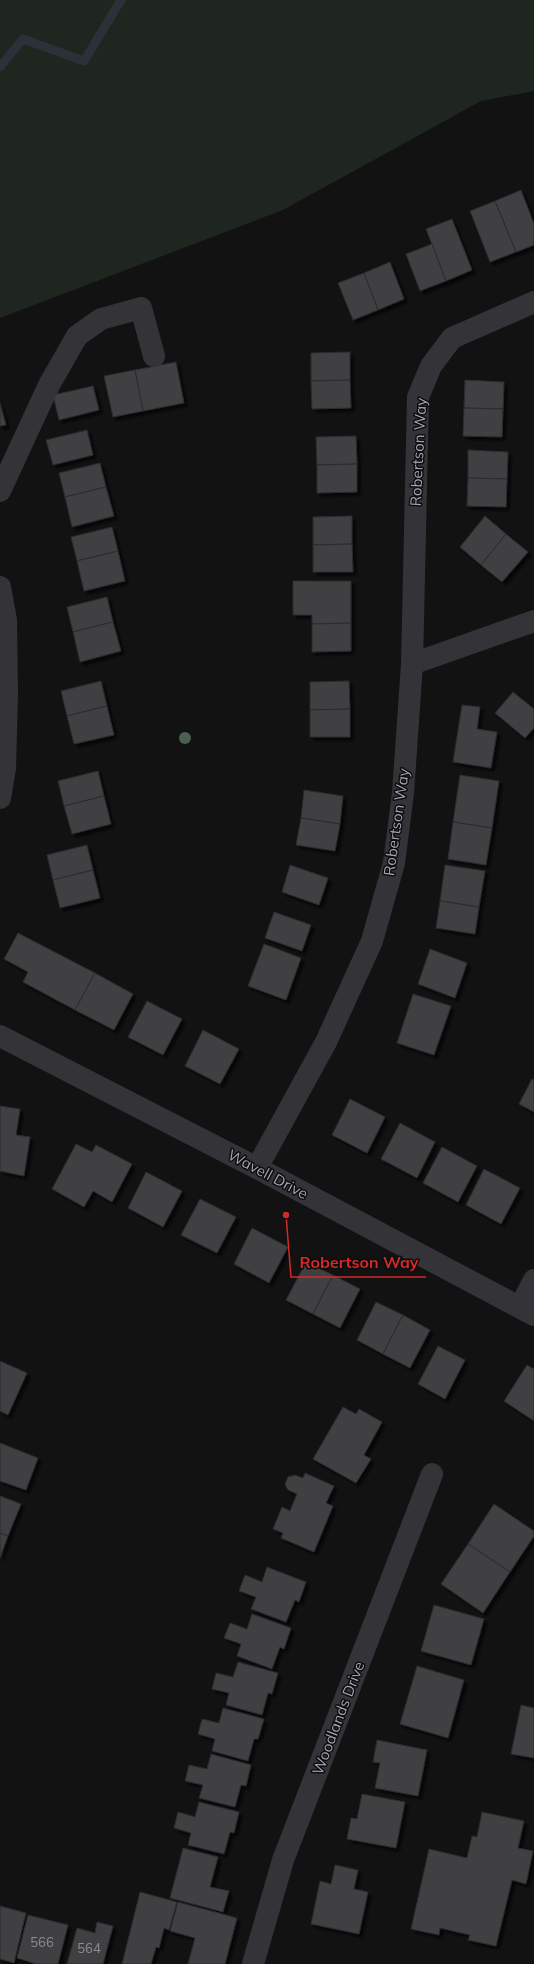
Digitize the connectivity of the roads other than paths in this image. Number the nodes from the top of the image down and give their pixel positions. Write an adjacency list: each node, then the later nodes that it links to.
1 (534, 302): 6 (street, Robertson Way)
2 (154, 356): 3 (street)
3 (0, 491)
4 (0, 587): 7 (street)
5 (534, 621): 6 (street)
6 (412, 664): 10 (street, Robertson Way)
7 (4, 692): 8 (street)
8 (0, 798)
9 (0, 1036): 10 (street, Wavell Drive)
10 (257, 1168): 12 (street, Wavell Drive)
11 (534, 1280): 12 (street)
12 (527, 1311)
13 (432, 1474): 14 (street, Woodlands Drive)
14 (252, 1964)

